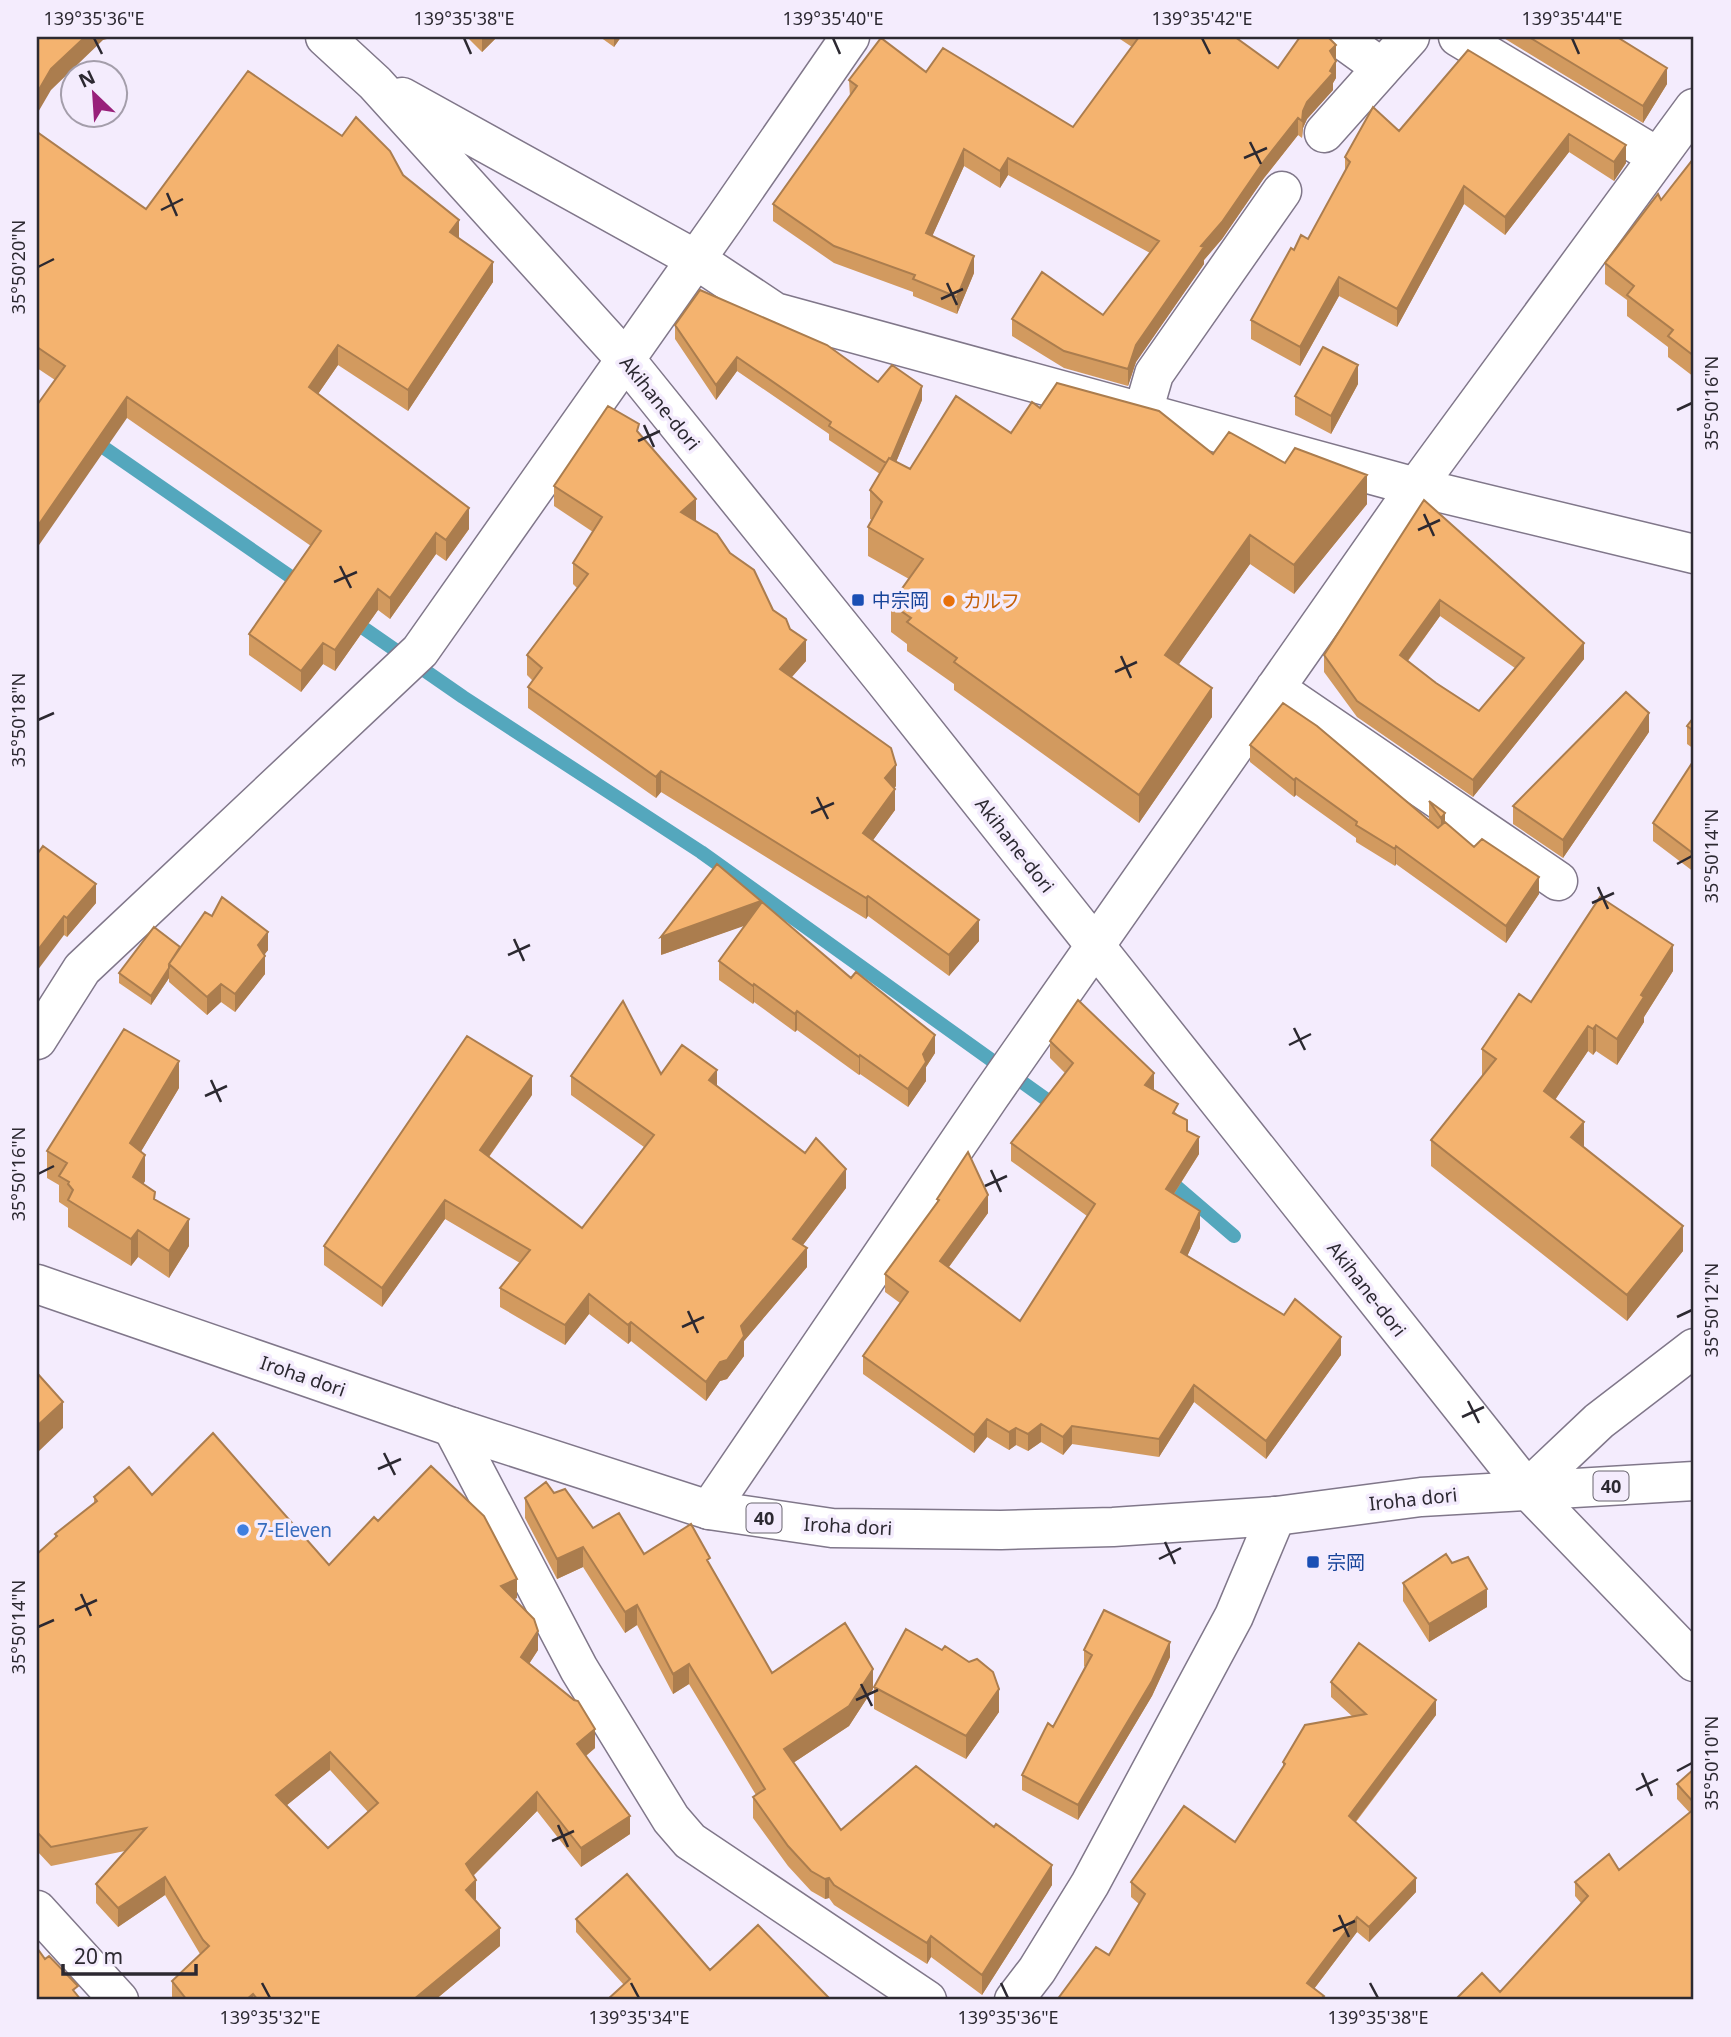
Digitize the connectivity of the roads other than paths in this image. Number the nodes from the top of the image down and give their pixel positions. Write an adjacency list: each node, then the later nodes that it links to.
1 (325, 37): 7 (street, Akihane-dori)
2 (850, 37): 12 (street)
3 (1339, 37): 6 (street)
4 (1410, 37): 6 (street)
5 (1458, 37): 10 (street)
6 (1382, 68): 9 (street)
7 (375, 83): 12 (street); 13 (street, Akihane-dori)
8 (1694, 108): 10 (street)
9 (1324, 133)
10 (1658, 157): 15 (street)
11 (1282, 191): 14 (street)
12 (695, 259): 13 (street); 14 (street)
13 (626, 360): 19 (street, Akihane-dori); 20 (street)
14 (1143, 412): 15 (street)
15 (1416, 487): 16 (street); 17 (street)
16 (1694, 554)
17 (1275, 688): 18 (street); 19 (street)
18 (1558, 881)
19 (1095, 946): 25 (street, Akihane-dori); 26 (street)
20 (41, 1024)
21 (41, 1290): 23 (street, Iroha dori / 40)
22 (1694, 1348): 25 (street)
23 (452, 1427): 26 (street, Iroha dori / 40); 31 (street)
24 (1694, 1481): 25 (street, Iroha dori / 40)
25 (1527, 1489): 27 (street, Iroha dori / 40); 28 (street, Akihane-dori)
26 (709, 1510): 27 (street, Iroha dori / 40)
27 (1276, 1516): 32 (street)
28 (1694, 1662)
29 (37, 1910): 30 (street)
30 (119, 2000)
31 (927, 2000)
32 (1014, 2000)

